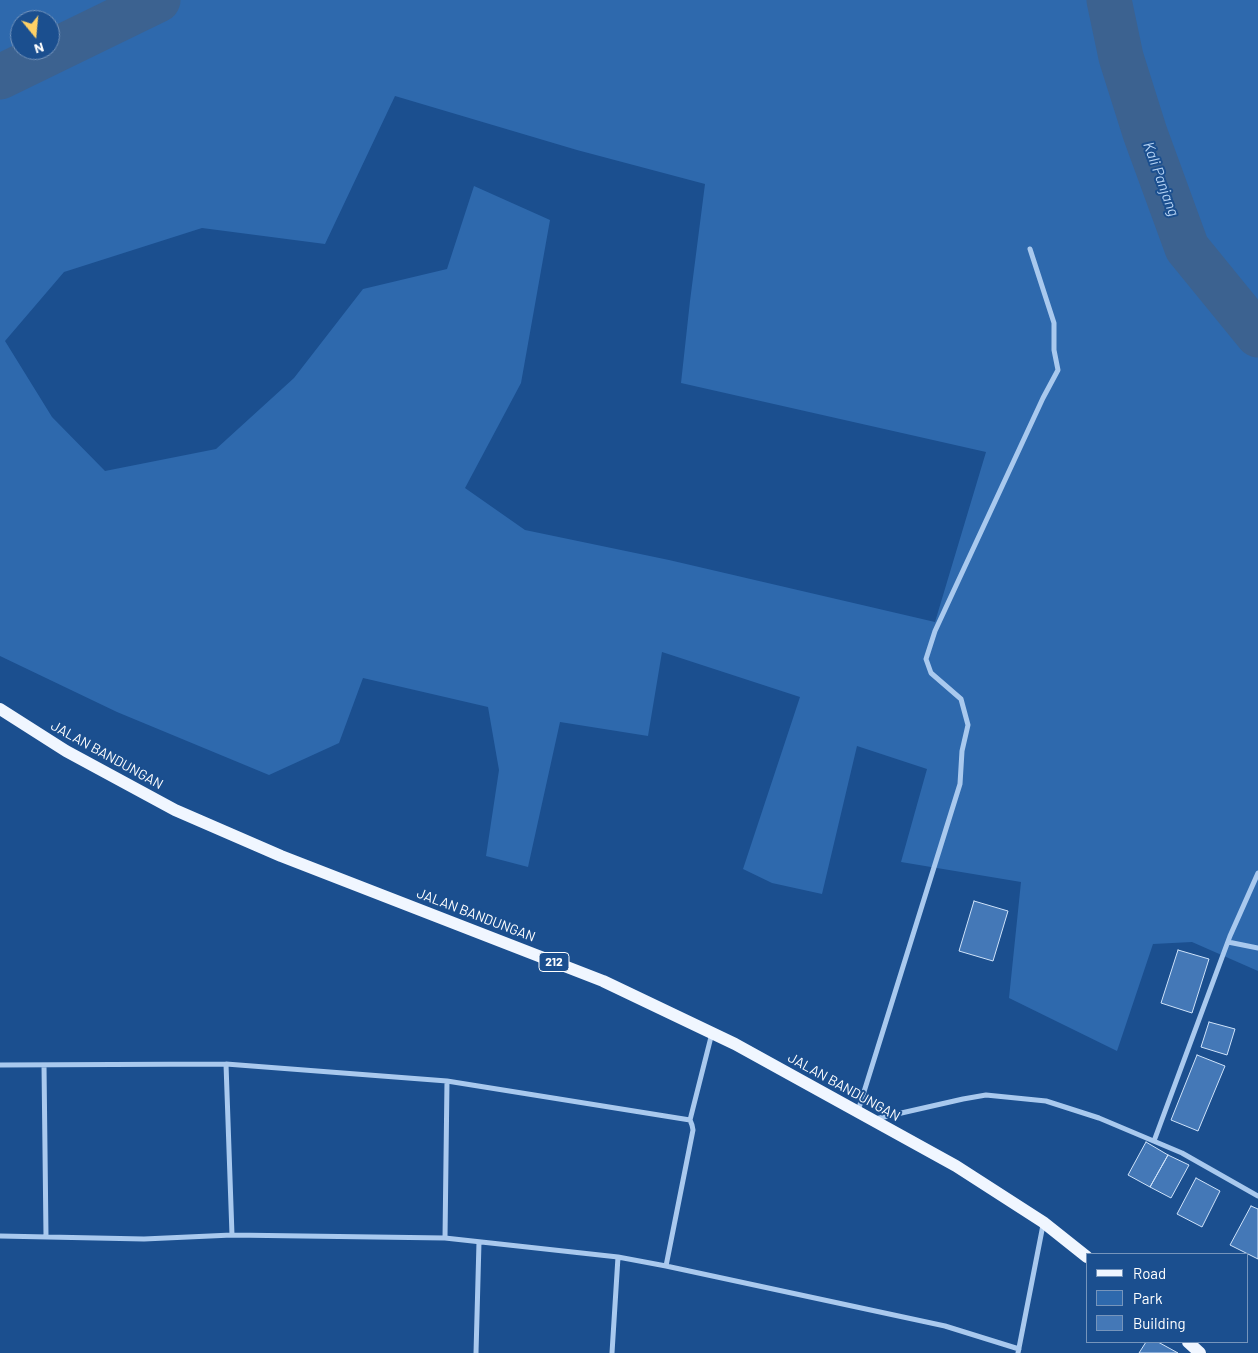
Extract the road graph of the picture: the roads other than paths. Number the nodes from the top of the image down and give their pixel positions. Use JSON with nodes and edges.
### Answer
{"nodes":[{"id":1,"x":1030,"y":249,"type":"dead end"},
{"id":2,"x":0,"y":709,"type":"edge"},
{"id":3,"x":1258,"y":874,"type":"edge"},
{"id":4,"x":1228,"y":942,"type":"junction"},
{"id":5,"x":1258,"y":948,"type":"edge"},
{"id":6,"x":712,"y":1033,"type":"junction"},
{"id":7,"x":226,"y":1064,"type":"junction"},
{"id":8,"x":0,"y":1065,"type":"edge"},
{"id":9,"x":44,"y":1065,"type":"junction"},
{"id":10,"x":447,"y":1081,"type":"junction"},
{"id":11,"x":858,"y":1111,"type":"junction"},
{"id":12,"x":690,"y":1120,"type":"junction"},
{"id":13,"x":872,"y":1120,"type":"junction"},
{"id":14,"x":1154,"y":1141,"type":"junction"},
{"id":15,"x":1258,"y":1196,"type":"edge"},
{"id":16,"x":1043,"y":1222,"type":"junction"},
{"id":17,"x":232,"y":1235,"type":"junction"},
{"id":18,"x":0,"y":1236,"type":"edge"},
{"id":19,"x":46,"y":1236,"type":"junction"},
{"id":20,"x":444,"y":1238,"type":"junction"},
{"id":21,"x":479,"y":1242,"type":"junction"},
{"id":22,"x":1086,"y":1256,"type":"edge"},
{"id":23,"x":618,"y":1257,"type":"junction"},
{"id":24,"x":666,"y":1266,"type":"junction"},
{"id":25,"x":1189,"y":1343,"type":"edge"},
{"id":26,"x":1019,"y":1351,"type":"edge"},
{"id":27,"x":476,"y":1353,"type":"edge"},
{"id":28,"x":612,"y":1353,"type":"edge"},
{"id":29,"x":1200,"y":1353,"type":"edge"}],
"edges":[{"from":1,"to":11,"type":"street"},
{"from":2,"to":6,"type":"main road","name":"JALAN BANDUNGAN","number":"212"},
{"from":3,"to":4,"type":"street"},
{"from":4,"to":5,"type":"street"},
{"from":4,"to":14,"type":"street"},
{"from":6,"to":11,"type":"main road","name":"JALAN BANDUNGAN","number":"212"},
{"from":6,"to":12,"type":"street"},
{"from":7,"to":9,"type":"street"},
{"from":7,"to":10,"type":"street"},
{"from":7,"to":17,"type":"street"},
{"from":8,"to":9,"type":"street"},
{"from":9,"to":19,"type":"street"},
{"from":10,"to":12,"type":"street"},
{"from":10,"to":20,"type":"street"},
{"from":11,"to":13,"type":"main road","name":"JALAN BANDUNGAN","number":"212"},
{"from":12,"to":24,"type":"street"},
{"from":13,"to":14,"type":"street"},
{"from":13,"to":16,"type":"main road","name":"JALAN BANDUNGAN","number":"212"},
{"from":14,"to":15,"type":"street"},
{"from":16,"to":22,"type":"main road","name":"JALAN BANDUNGAN","number":"212"},
{"from":16,"to":26,"type":"street"},
{"from":17,"to":19,"type":"street"},
{"from":17,"to":20,"type":"street"},
{"from":18,"to":19,"type":"street"},
{"from":20,"to":21,"type":"street"},
{"from":21,"to":23,"type":"street"},
{"from":21,"to":27,"type":"street"},
{"from":23,"to":24,"type":"street"},
{"from":23,"to":28,"type":"street"},
{"from":24,"to":26,"type":"street"},
{"from":25,"to":29,"type":"main road"}]}
